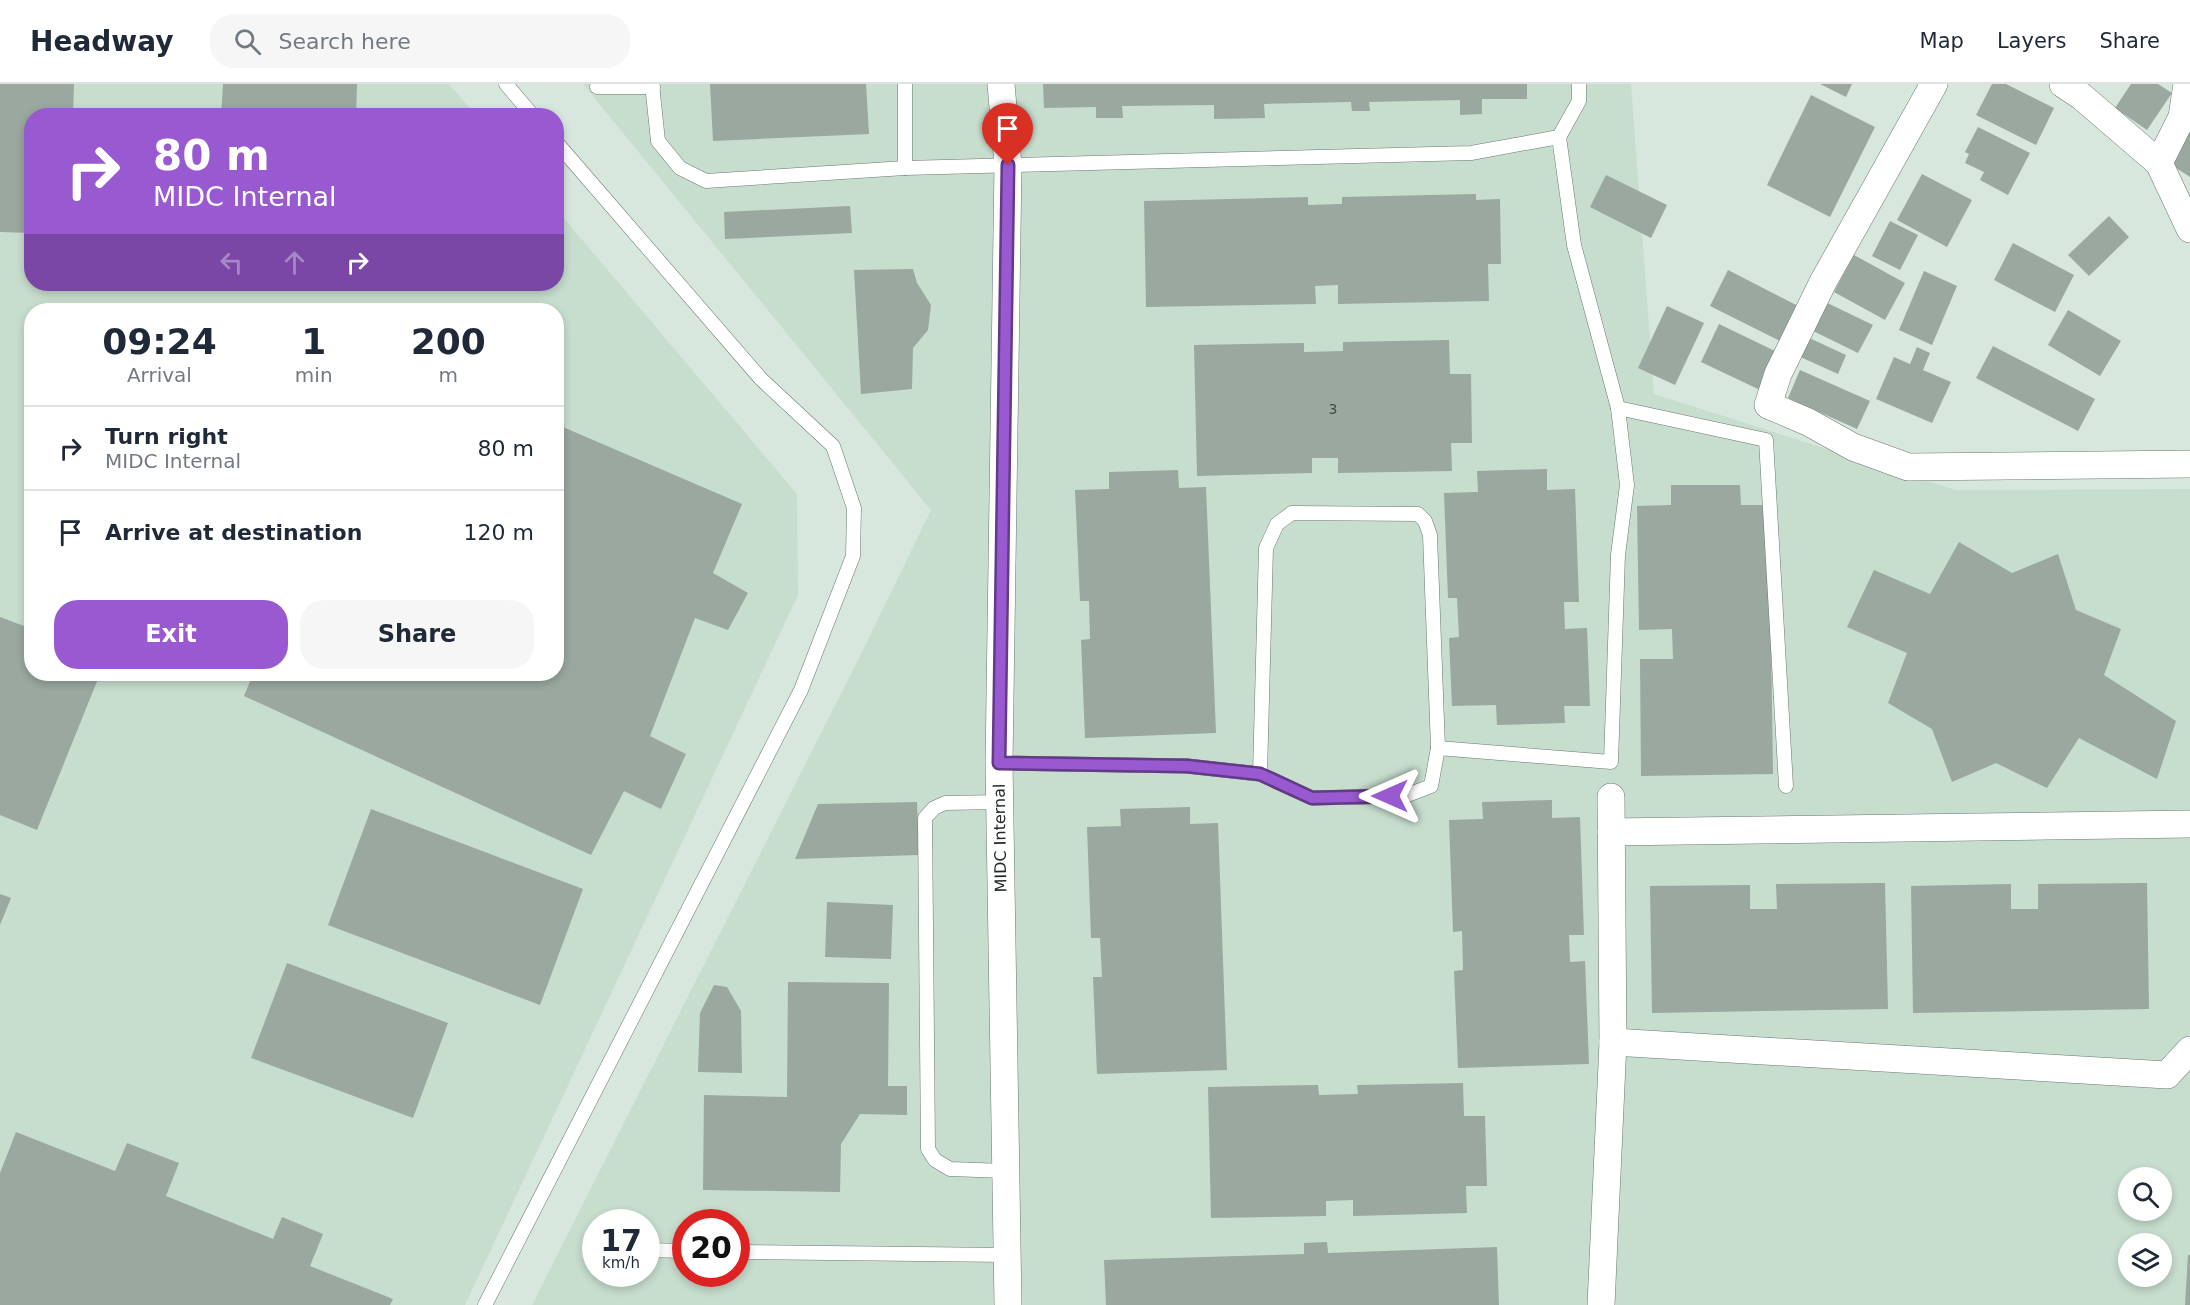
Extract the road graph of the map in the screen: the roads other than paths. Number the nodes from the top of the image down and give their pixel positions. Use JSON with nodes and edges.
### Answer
{"nodes":[{"id":1,"x":506,"y":84,"type":"edge"},
{"id":2,"x":905,"y":84,"type":"edge"},
{"id":3,"x":1002,"y":84,"type":"edge"},
{"id":4,"x":1579,"y":84,"type":"edge"},
{"id":5,"x":1934,"y":84,"type":"edge"},
{"id":6,"x":2063,"y":84,"type":"edge"},
{"id":7,"x":2187,"y":84,"type":"edge"},
{"id":8,"x":652,"y":86,"type":"edge"},
{"id":9,"x":597,"y":87,"type":"dead end"},
{"id":10,"x":526,"y":108,"type":"edge"},
{"id":11,"x":1559,"y":137,"type":"junction"},
{"id":12,"x":564,"y":151,"type":"edge"},
{"id":13,"x":2159,"y":163,"type":"junction"},
{"id":14,"x":1008,"y":165,"type":"junction"},
{"id":15,"x":905,"y":168,"type":"junction"},
{"id":16,"x":2190,"y":229,"type":"edge"},
{"id":17,"x":1618,"y":408,"type":"junction"},
{"id":18,"x":2190,"y":464,"type":"edge"},
{"id":19,"x":1438,"y":748,"type":"junction"},
{"id":20,"x":999,"y":763,"type":"junction"},
{"id":21,"x":1260,"y":774,"type":"junction"},
{"id":22,"x":1786,"y":786,"type":"dead end"},
{"id":23,"x":1611,"y":797,"type":"dead end"},
{"id":24,"x":1000,"y":802,"type":"junction"},
{"id":25,"x":2190,"y":824,"type":"edge"},
{"id":26,"x":1611,"y":832,"type":"junction"},
{"id":27,"x":1612,"y":1042,"type":"junction"},
{"id":28,"x":2190,"y":1050,"type":"edge"},
{"id":29,"x":1005,"y":1171,"type":"junction"},
{"id":30,"x":750,"y":1252,"type":"edge"},
{"id":31,"x":1006,"y":1255,"type":"junction"},
{"id":32,"x":485,"y":1305,"type":"edge"},
{"id":33,"x":1008,"y":1305,"type":"edge"},
{"id":34,"x":1601,"y":1305,"type":"edge"}],
"edges":[{"from":1,"to":10,"type":"lane"},
{"from":2,"to":15,"type":"lane"},
{"from":3,"to":14,"type":"street","name":"MIDC Internal"},
{"from":4,"to":11,"type":"lane"},
{"from":5,"to":18,"type":"street"},
{"from":6,"to":13,"type":"street"},
{"from":7,"to":13,"type":"street"},
{"from":8,"to":9,"type":"lane"},
{"from":8,"to":15,"type":"lane"},
{"from":11,"to":14,"type":"lane"},
{"from":11,"to":17,"type":"lane"},
{"from":12,"to":32,"type":"lane"},
{"from":13,"to":16,"type":"street"},
{"from":14,"to":15,"type":"lane"},
{"from":14,"to":20,"type":"street","name":"MIDC Internal"},
{"from":17,"to":19,"type":"lane"},
{"from":17,"to":22,"type":"lane"},
{"from":19,"to":21,"type":"lane"},
{"from":19,"to":21,"type":"lane"},
{"from":20,"to":21,"type":"lane"},
{"from":20,"to":24,"type":"street","name":"MIDC Internal"},
{"from":23,"to":26,"type":"street"},
{"from":24,"to":29,"type":"street","name":"MIDC Internal"},
{"from":24,"to":29,"type":"lane"},
{"from":25,"to":26,"type":"street"},
{"from":26,"to":27,"type":"street"},
{"from":27,"to":28,"type":"street"},
{"from":27,"to":34,"type":"street"},
{"from":29,"to":31,"type":"street","name":"MIDC Internal"},
{"from":30,"to":31,"type":"lane"},
{"from":31,"to":33,"type":"street","name":"MIDC Internal"}]}
